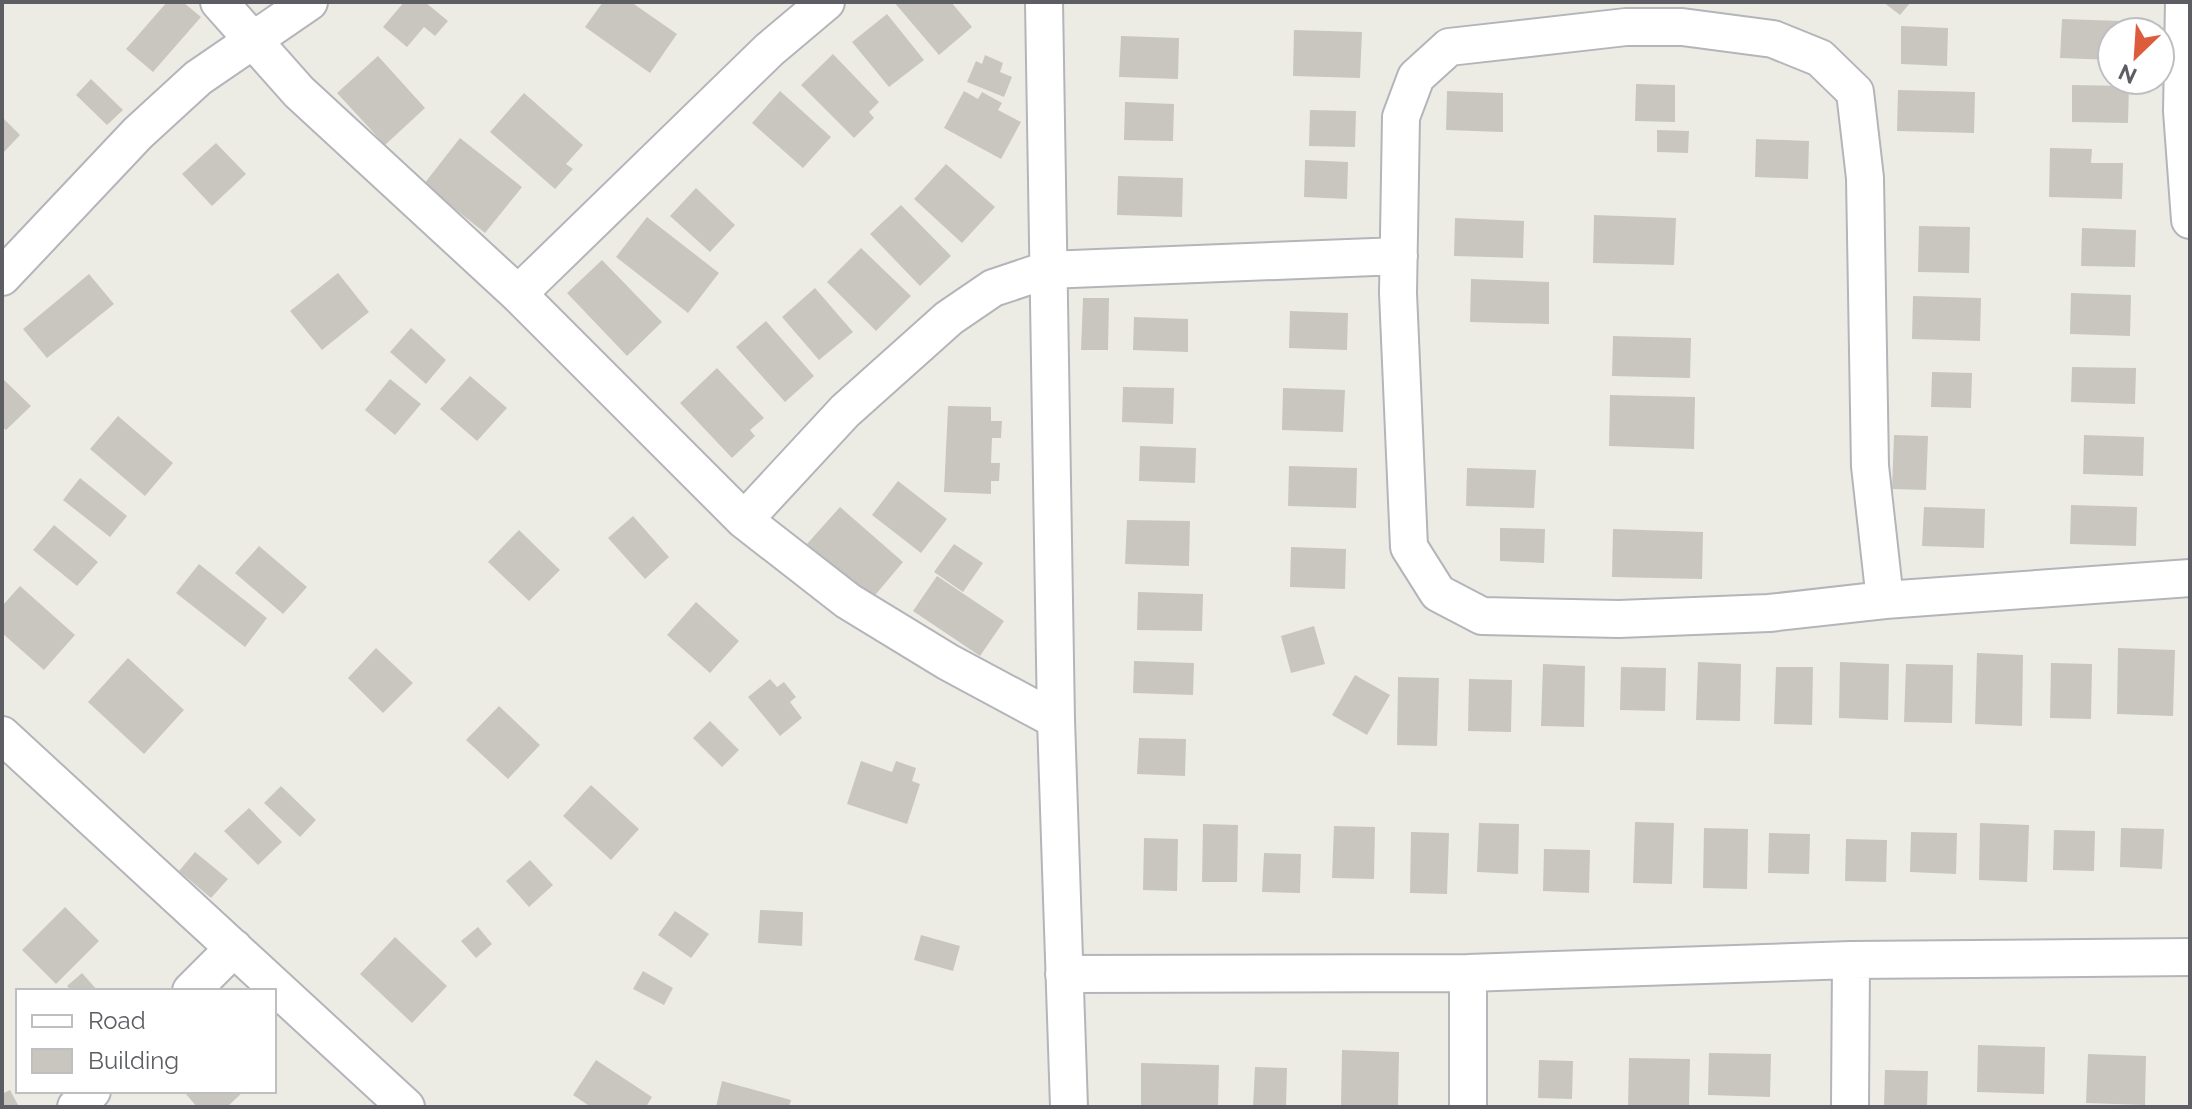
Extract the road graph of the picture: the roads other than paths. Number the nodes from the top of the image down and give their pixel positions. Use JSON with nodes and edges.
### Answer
{"nodes":[{"id":1,"x":219,"y":2,"type":"edge"},
{"id":2,"x":309,"y":2,"type":"edge"},
{"id":3,"x":826,"y":2,"type":"edge"},
{"id":4,"x":1044,"y":2,"type":"edge"},
{"id":5,"x":2184,"y":2,"type":"edge"},
{"id":6,"x":1683,"y":15,"type":"edge"},
{"id":7,"x":252,"y":38,"type":"junction"},
{"id":8,"x":2190,"y":220,"type":"edge"},
{"id":9,"x":1399,"y":256,"type":"junction"},
{"id":10,"x":1047,"y":270,"type":"junction"},
{"id":11,"x":2,"y":277,"type":"edge"},
{"id":12,"x":518,"y":294,"type":"junction"},
{"id":13,"x":744,"y":520,"type":"junction"},
{"id":14,"x":2190,"y":578,"type":"edge"},
{"id":15,"x":1885,"y":600,"type":"junction"},
{"id":16,"x":1056,"y":720,"type":"junction"},
{"id":17,"x":2,"y":735,"type":"edge"},
{"id":18,"x":234,"y":948,"type":"junction"},
{"id":19,"x":2190,"y":957,"type":"edge"},
{"id":20,"x":1851,"y":960,"type":"junction"},
{"id":21,"x":1468,"y":973,"type":"junction"},
{"id":22,"x":1064,"y":974,"type":"junction"},
{"id":23,"x":193,"y":989,"type":"edge"},
{"id":24,"x":406,"y":1107,"type":"edge"},
{"id":25,"x":1069,"y":1107,"type":"edge"},
{"id":26,"x":1468,"y":1107,"type":"edge"},
{"id":27,"x":1850,"y":1107,"type":"edge"}],
"edges":[{"from":1,"to":7,"type":"street"},
{"from":2,"to":7,"type":"street"},
{"from":3,"to":12,"type":"street"},
{"from":4,"to":10,"type":"street"},
{"from":5,"to":8,"type":"street"},
{"from":6,"to":9,"type":"street"},
{"from":6,"to":15,"type":"street"},
{"from":7,"to":11,"type":"street"},
{"from":7,"to":12,"type":"street"},
{"from":9,"to":10,"type":"street"},
{"from":9,"to":15,"type":"street"},
{"from":10,"to":13,"type":"street"},
{"from":10,"to":16,"type":"street"},
{"from":12,"to":13,"type":"street"},
{"from":13,"to":16,"type":"street"},
{"from":14,"to":15,"type":"street"},
{"from":16,"to":22,"type":"street"},
{"from":17,"to":18,"type":"street"},
{"from":18,"to":23,"type":"street"},
{"from":18,"to":24,"type":"street"},
{"from":19,"to":20,"type":"street"},
{"from":20,"to":21,"type":"street"},
{"from":20,"to":27,"type":"street"},
{"from":21,"to":22,"type":"street"},
{"from":21,"to":26,"type":"street"},
{"from":22,"to":25,"type":"street"}]}
